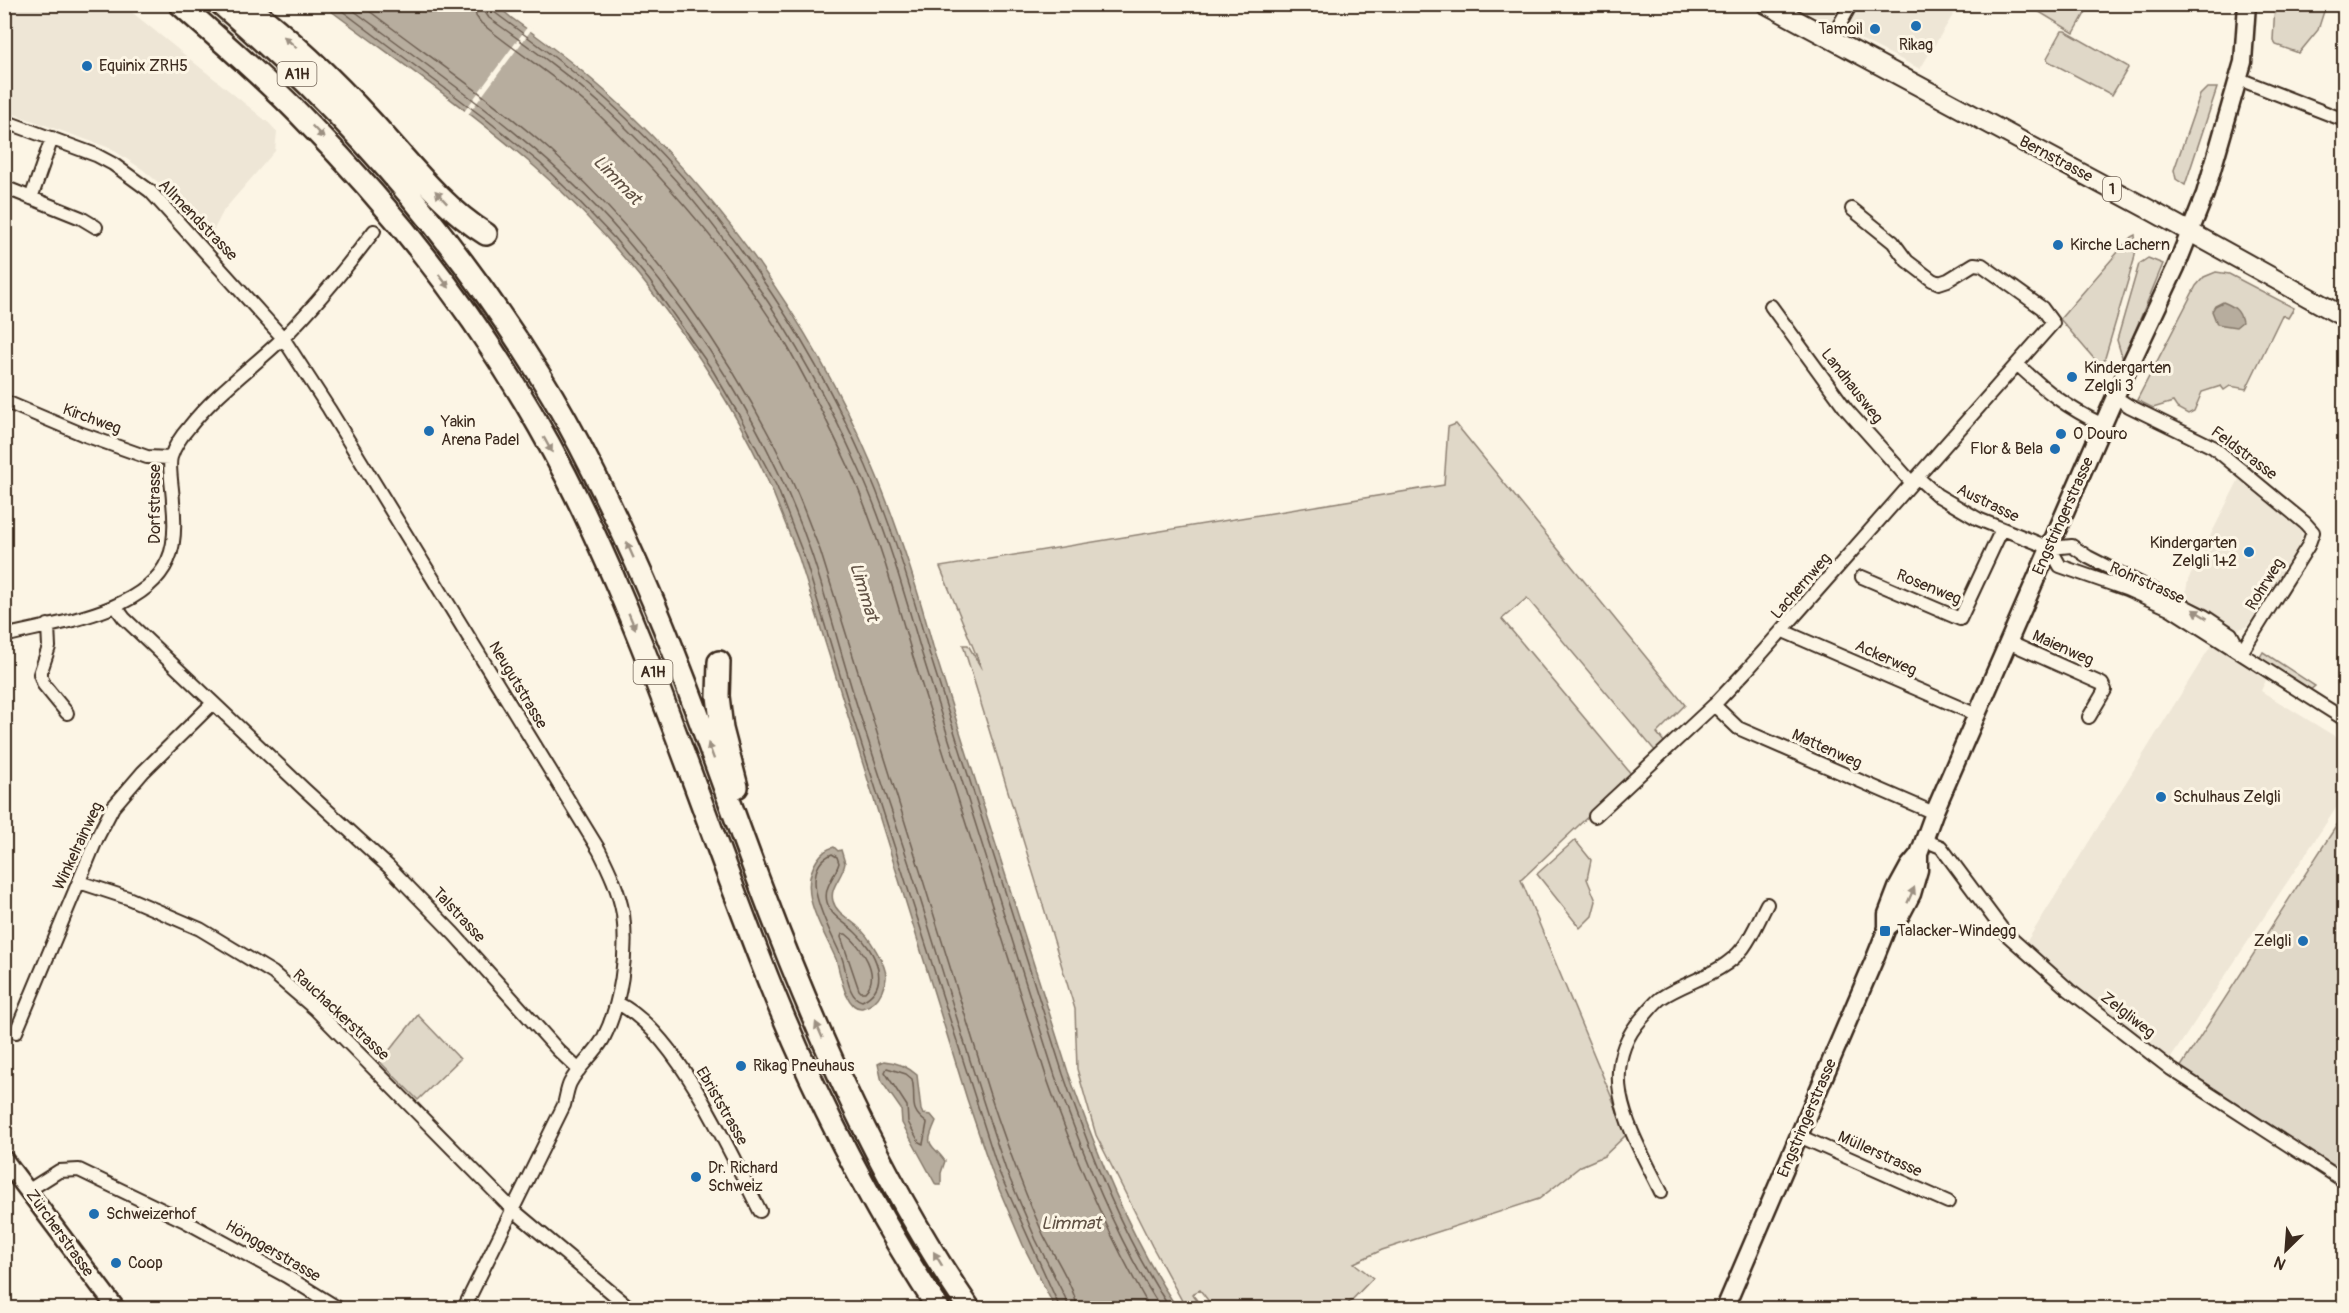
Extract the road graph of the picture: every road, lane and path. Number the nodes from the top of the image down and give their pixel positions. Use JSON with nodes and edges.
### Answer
{"nodes":[{"id":1,"x":180,"y":4,"type":"edge"},
{"id":2,"x":221,"y":4,"type":"edge"},
{"id":3,"x":245,"y":4,"type":"edge"},
{"id":4,"x":1766,"y":4,"type":"edge"},
{"id":5,"x":1851,"y":4,"type":"edge"},
{"id":6,"x":2247,"y":4,"type":"edge"},
{"id":7,"x":1831,"y":40,"type":"junction"},
{"id":8,"x":2239,"y":78,"type":"junction"},
{"id":9,"x":2344,"y":120,"type":"edge"},
{"id":10,"x":4,"y":121,"type":"edge"},
{"id":11,"x":52,"y":138,"type":"junction"},
{"id":12,"x":4,"y":187,"type":"edge"},
{"id":13,"x":32,"y":198,"type":"junction"},
{"id":14,"x":1852,"y":209,"type":"dead end"},
{"id":15,"x":96,"y":227,"type":"dead end"},
{"id":16,"x":374,"y":231,"type":"dead end"},
{"id":17,"x":2190,"y":232,"type":"junction"},
{"id":18,"x":486,"y":234,"type":"dead end"},
{"id":19,"x":1771,"y":306,"type":"dead end"},
{"id":20,"x":2344,"y":317,"type":"edge"},
{"id":21,"x":283,"y":338,"type":"junction"},
{"id":22,"x":2017,"y":364,"type":"junction"},
{"id":23,"x":2115,"y":397,"type":"junction"},
{"id":24,"x":4,"y":401,"type":"edge"},
{"id":25,"x":2103,"y":425,"type":"junction"},
{"id":26,"x":170,"y":458,"type":"junction"},
{"id":27,"x":1915,"y":480,"type":"junction"},
{"id":28,"x":2002,"y":529,"type":"junction"},
{"id":29,"x":2313,"y":532,"type":"joint"},
{"id":30,"x":2050,"y":549,"type":"junction"},
{"id":31,"x":1862,"y":577,"type":"dead end"},
{"id":32,"x":116,"y":607,"type":"junction"},
{"id":33,"x":48,"y":625,"type":"junction"},
{"id":34,"x":1783,"y":631,"type":"junction"},
{"id":35,"x":4,"y":636,"type":"edge"},
{"id":36,"x":2008,"y":642,"type":"junction"},
{"id":37,"x":2241,"y":653,"type":"junction"},
{"id":38,"x":719,"y":662,"type":"dead end"},
{"id":39,"x":213,"y":703,"type":"junction"},
{"id":40,"x":1714,"y":705,"type":"junction"},
{"id":41,"x":67,"y":713,"type":"dead end"},
{"id":42,"x":1977,"y":715,"type":"junction"},
{"id":43,"x":2089,"y":717,"type":"dead end"},
{"id":44,"x":2344,"y":719,"type":"edge"},
{"id":45,"x":1934,"y":813,"type":"junction"},
{"id":46,"x":1595,"y":816,"type":"dead end"},
{"id":47,"x":1922,"y":847,"type":"junction"},
{"id":48,"x":79,"y":882,"type":"junction"},
{"id":49,"x":762,"y":890,"type":"junction"},
{"id":50,"x":1767,"y":904,"type":"dead end"},
{"id":51,"x":617,"y":1003,"type":"junction"},
{"id":52,"x":16,"y":1032,"type":"dead end"},
{"id":53,"x":579,"y":1070,"type":"junction"},
{"id":54,"x":1799,"y":1136,"type":"junction"},
{"id":55,"x":4,"y":1159,"type":"edge"},
{"id":56,"x":2344,"y":1181,"type":"edge"},
{"id":57,"x":29,"y":1190,"type":"junction"},
{"id":58,"x":1661,"y":1191,"type":"dead end"},
{"id":59,"x":1948,"y":1202,"type":"dead end"},
{"id":60,"x":512,"y":1209,"type":"junction"},
{"id":61,"x":760,"y":1211,"type":"dead end"},
{"id":62,"x":116,"y":1308,"type":"edge"},
{"id":63,"x":338,"y":1308,"type":"edge"},
{"id":64,"x":464,"y":1308,"type":"edge"},
{"id":65,"x":630,"y":1308,"type":"edge"},
{"id":66,"x":938,"y":1308,"type":"edge"},
{"id":67,"x":969,"y":1308,"type":"edge"},
{"id":68,"x":1725,"y":1308,"type":"edge"}],
"edges":[{"from":1,"to":66,"type":"highway","number":"A1H","one_way":true},
{"from":49,"to":2,"type":"highway","number":"A1H","one_way":true},
{"from":18,"to":3,"type":"highway","one_way":true},
{"from":4,"to":7,"type":"main road","name":"Bernstrasse","number":"1"},
{"from":5,"to":7,"type":"street"},
{"from":6,"to":8,"type":"main road","name":"Engstringerstrasse"},
{"from":7,"to":17,"type":"main road","name":"Bernstrasse","number":"1"},
{"from":8,"to":9,"type":"street"},
{"from":8,"to":17,"type":"main road","name":"Engstringerstrasse"},
{"from":10,"to":11,"type":"street","name":"Allmendstrasse"},
{"from":11,"to":13,"type":"street"},
{"from":11,"to":21,"type":"street","name":"Allmendstrasse"},
{"from":12,"to":13,"type":"street"},
{"from":13,"to":15,"type":"street"},
{"from":14,"to":22,"type":"street","name":"Lachernweg"},
{"from":16,"to":21,"type":"street","name":"Dorfstrasse"},
{"from":17,"to":20,"type":"main road","name":"Bernstrasse","number":"1"},
{"from":17,"to":23,"type":"main road","name":"Engstringerstrasse"},
{"from":19,"to":27,"type":"street","name":"Landhausweg"},
{"from":21,"to":26,"type":"street","name":"Dorfstrasse"},
{"from":21,"to":51,"type":"street","name":"Neugutstrasse"},
{"from":22,"to":25,"type":"street"},
{"from":22,"to":27,"type":"street","name":"Lachernweg"},
{"from":23,"to":25,"type":"main road","name":"Engstringerstrasse"},
{"from":23,"to":29,"type":"street","name":"Feldstrasse"},
{"from":24,"to":26,"type":"street","name":"Kirchweg"},
{"from":25,"to":30,"type":"main road","name":"Engstringerstrasse"},
{"from":26,"to":32,"type":"street","name":"Dorfstrasse"},
{"from":27,"to":28,"type":"street","name":"Austrasse"},
{"from":27,"to":34,"type":"street","name":"Lachernweg"},
{"from":28,"to":30,"type":"street","name":"Austrasse"},
{"from":28,"to":31,"type":"street","name":"Rosenweg"},
{"from":29,"to":37,"type":"street","name":"Rohrweg"},
{"from":30,"to":36,"type":"main road","name":"Engstringerstrasse"},
{"from":30,"to":37,"type":"street","name":"Rohrstrasse"},
{"from":37,"to":30,"type":"street","name":"Rohrstrasse","one_way":true},
{"from":32,"to":33,"type":"street","name":"Dorfstrasse"},
{"from":32,"to":39,"type":"street","name":"Talstrasse"},
{"from":33,"to":35,"type":"street","name":"Dorfstrasse"},
{"from":33,"to":41,"type":"street"},
{"from":34,"to":40,"type":"street","name":"Lachernweg"},
{"from":34,"to":42,"type":"street","name":"Ackerweg"},
{"from":36,"to":42,"type":"main road","name":"Engstringerstrasse"},
{"from":36,"to":43,"type":"street","name":"Maienweg"},
{"from":37,"to":44,"type":"street","name":"Rohrstrasse"},
{"from":38,"to":49,"type":"highway"},
{"from":39,"to":48,"type":"street","name":"Winkelrainweg"},
{"from":39,"to":53,"type":"street","name":"Talstrasse"},
{"from":40,"to":45,"type":"street","name":"Mattenweg"},
{"from":40,"to":46,"type":"street","name":"Lachernweg"},
{"from":42,"to":45,"type":"main road","name":"Engstringerstrasse"},
{"from":45,"to":47,"type":"main road","name":"Engstringerstrasse"},
{"from":47,"to":54,"type":"main road","name":"Engstringerstrasse"},
{"from":47,"to":56,"type":"street","name":"Zelgliweg"},
{"from":48,"to":52,"type":"street","name":"Winkelrainweg"},
{"from":48,"to":60,"type":"street","name":"Rauchackerstrasse"},
{"from":67,"to":49,"type":"highway","number":"A1H","one_way":true},
{"from":50,"to":58,"type":"street"},
{"from":51,"to":53,"type":"street","name":"Neugutstrasse"},
{"from":51,"to":61,"type":"street","name":"Ebriststrasse"},
{"from":53,"to":60,"type":"street"},
{"from":54,"to":59,"type":"street","name":"Müllerstrasse"},
{"from":54,"to":68,"type":"main road","name":"Engstringerstrasse"},
{"from":55,"to":57,"type":"main road","name":"Zürcherstrasse"},
{"from":57,"to":62,"type":"main road","name":"Zürcherstrasse"},
{"from":57,"to":63,"type":"street","name":"Hönggerstrasse"},
{"from":60,"to":64,"type":"street"},
{"from":60,"to":65,"type":"street","name":"Rauchackerstrasse"}]}
